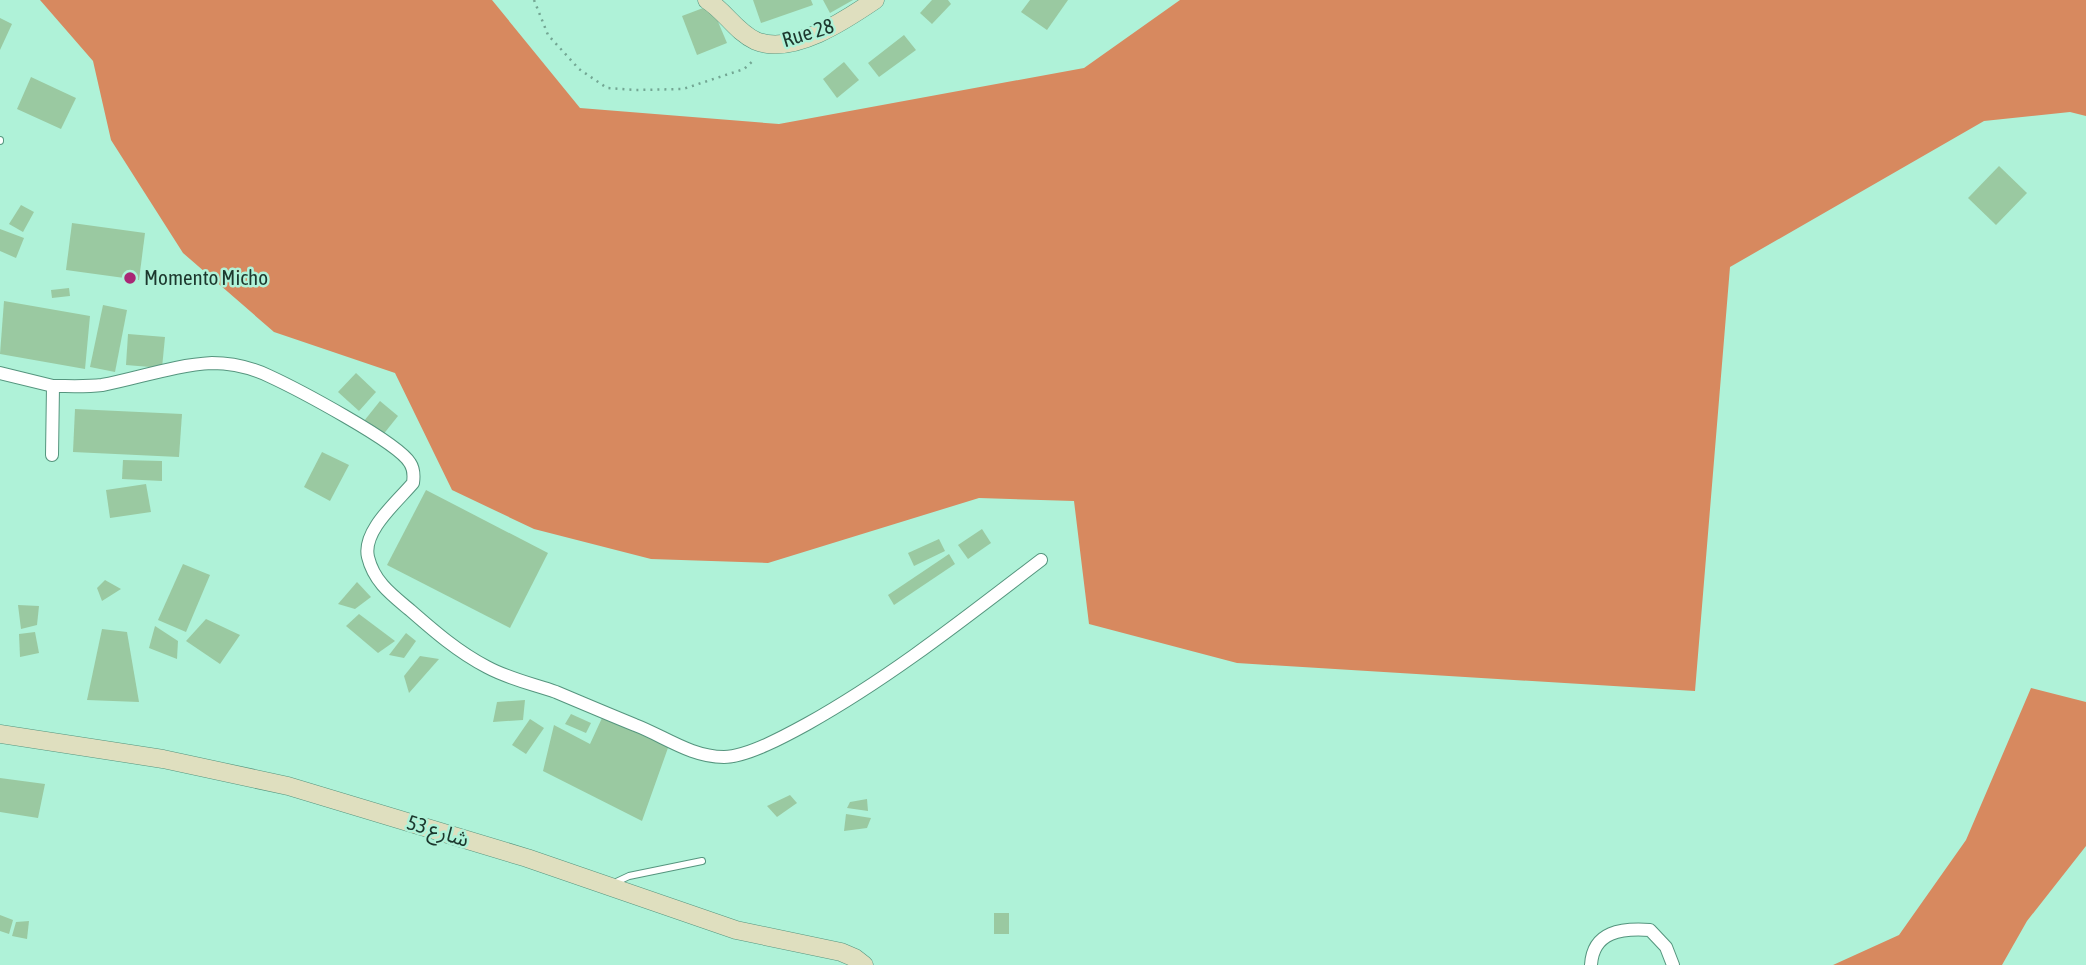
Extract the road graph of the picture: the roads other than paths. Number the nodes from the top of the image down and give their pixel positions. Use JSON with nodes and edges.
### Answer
{"nodes":[{"id":1,"x":707,"y":0,"type":"edge"},
{"id":2,"x":875,"y":0,"type":"edge"},
{"id":3,"x":0,"y":373,"type":"edge"},
{"id":4,"x":54,"y":386,"type":"junction"},
{"id":5,"x":52,"y":455,"type":"dead end"},
{"id":6,"x":1041,"y":561,"type":"dead end"},
{"id":7,"x":0,"y":734,"type":"edge"},
{"id":8,"x":702,"y":861,"type":"dead end"},
{"id":9,"x":607,"y":886,"type":"junction"},
{"id":10,"x":864,"y":965,"type":"edge"},
{"id":11,"x":1591,"y":965,"type":"edge"},
{"id":12,"x":1672,"y":965,"type":"edge"}],
"edges":[{"from":1,"to":2,"type":"street","name":"Rue 28"},
{"from":3,"to":4,"type":"street"},
{"from":4,"to":5,"type":"street"},
{"from":4,"to":6,"type":"street"},
{"from":7,"to":9,"type":"street","name":"شارع 53"},
{"from":8,"to":9,"type":"lane"},
{"from":9,"to":10,"type":"street","name":"شارع 53"},
{"from":11,"to":12,"type":"street"}]}
